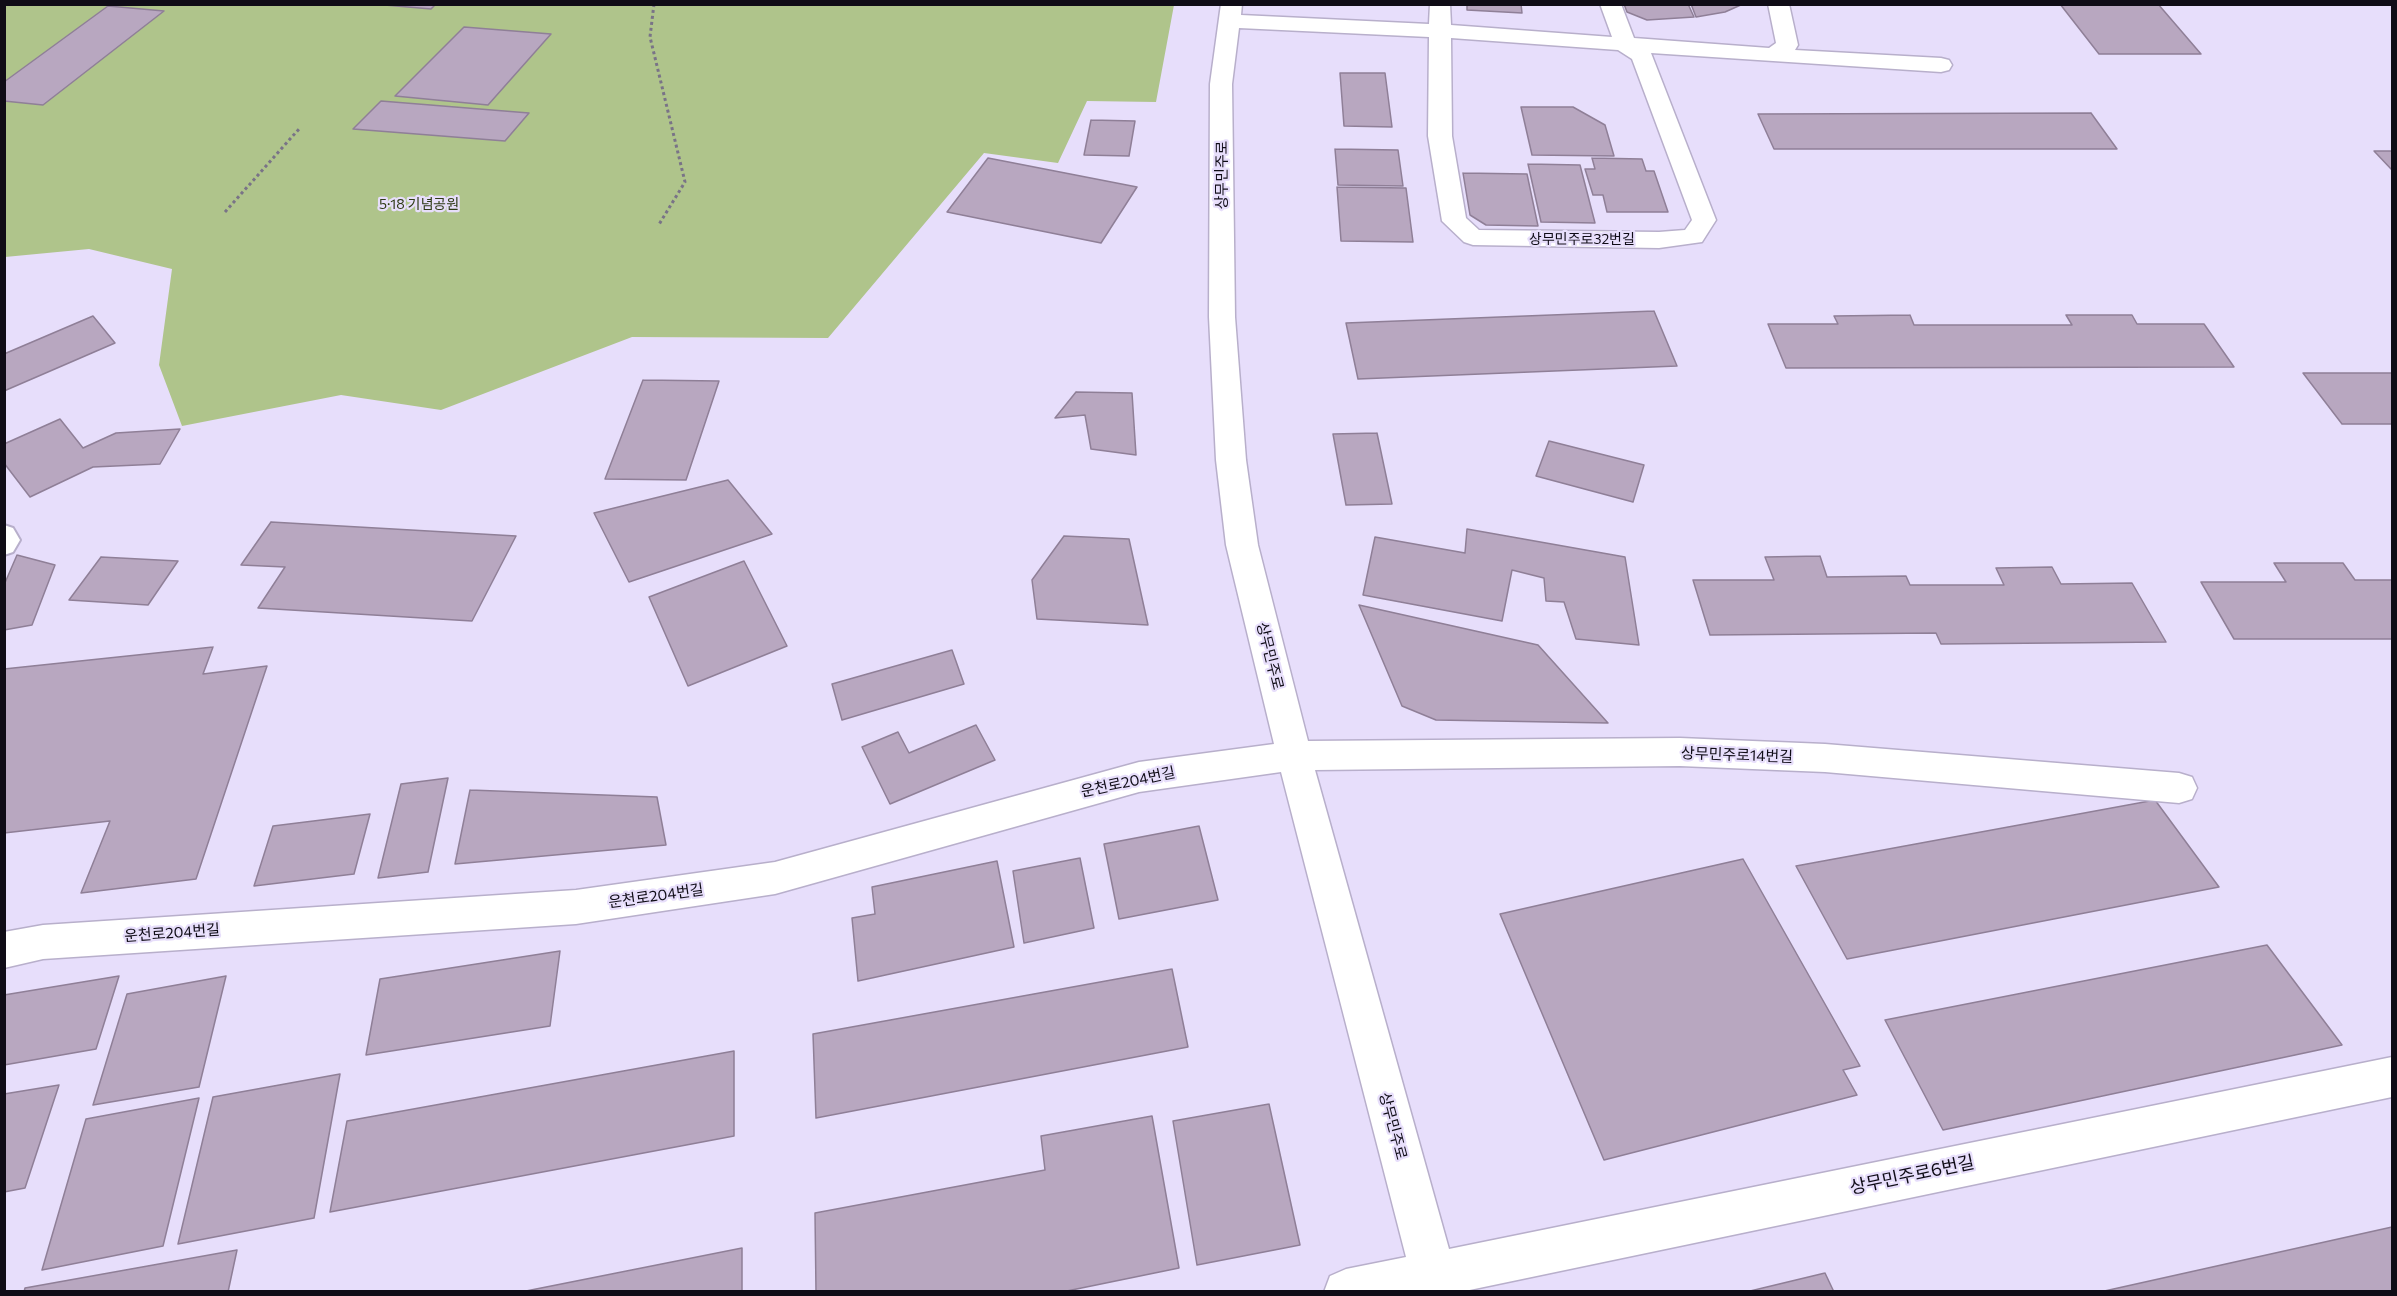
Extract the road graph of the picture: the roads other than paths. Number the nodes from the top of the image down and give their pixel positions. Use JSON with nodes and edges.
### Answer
{"nodes":[{"id":1,"x":1440,"y":4,"type":"edge"},
{"id":2,"x":1610,"y":4,"type":"edge"},
{"id":3,"x":1778,"y":4,"type":"edge"},
{"id":4,"x":1230,"y":13,"type":"edge"},
{"id":5,"x":1440,"y":31,"type":"junction"},
{"id":6,"x":1626,"y":45,"type":"junction"},
{"id":7,"x":1774,"y":56,"type":"junction"},
{"id":8,"x":1941,"y":65,"type":"dead end"},
{"id":9,"x":4,"y":535,"type":"edge"},
{"id":10,"x":4,"y":545,"type":"edge"},
{"id":11,"x":1294,"y":756,"type":"junction"},
{"id":12,"x":2179,"y":788,"type":"dead end"},
{"id":13,"x":4,"y":950,"type":"edge"},
{"id":14,"x":2392,"y":1077,"type":"edge"},
{"id":15,"x":1435,"y":1282,"type":"edge"},
{"id":16,"x":1346,"y":1292,"type":"edge"}],
"edges":[{"from":1,"to":5,"type":"street","name":"상무민주로32번길"},
{"from":2,"to":6,"type":"street","name":"상무민주로32번길"},
{"from":3,"to":7,"type":"street"},
{"from":4,"to":5,"type":"street"},
{"from":4,"to":11,"type":"street","name":"상무민주로"},
{"from":5,"to":6,"type":"street"},
{"from":5,"to":6,"type":"street","name":"상무민주로32번길"},
{"from":6,"to":7,"type":"street"},
{"from":7,"to":8,"type":"street"},
{"from":9,"to":10,"type":"lane"},
{"from":11,"to":12,"type":"street","name":"상무민주로14번길"},
{"from":11,"to":13,"type":"street","name":"운천로204번길"},
{"from":11,"to":15,"type":"street","name":"상무민주로"},
{"from":14,"to":15,"type":"street","name":"상무민주로6번길"},
{"from":15,"to":16,"type":"street","name":"상무민주로6번길"}]}
